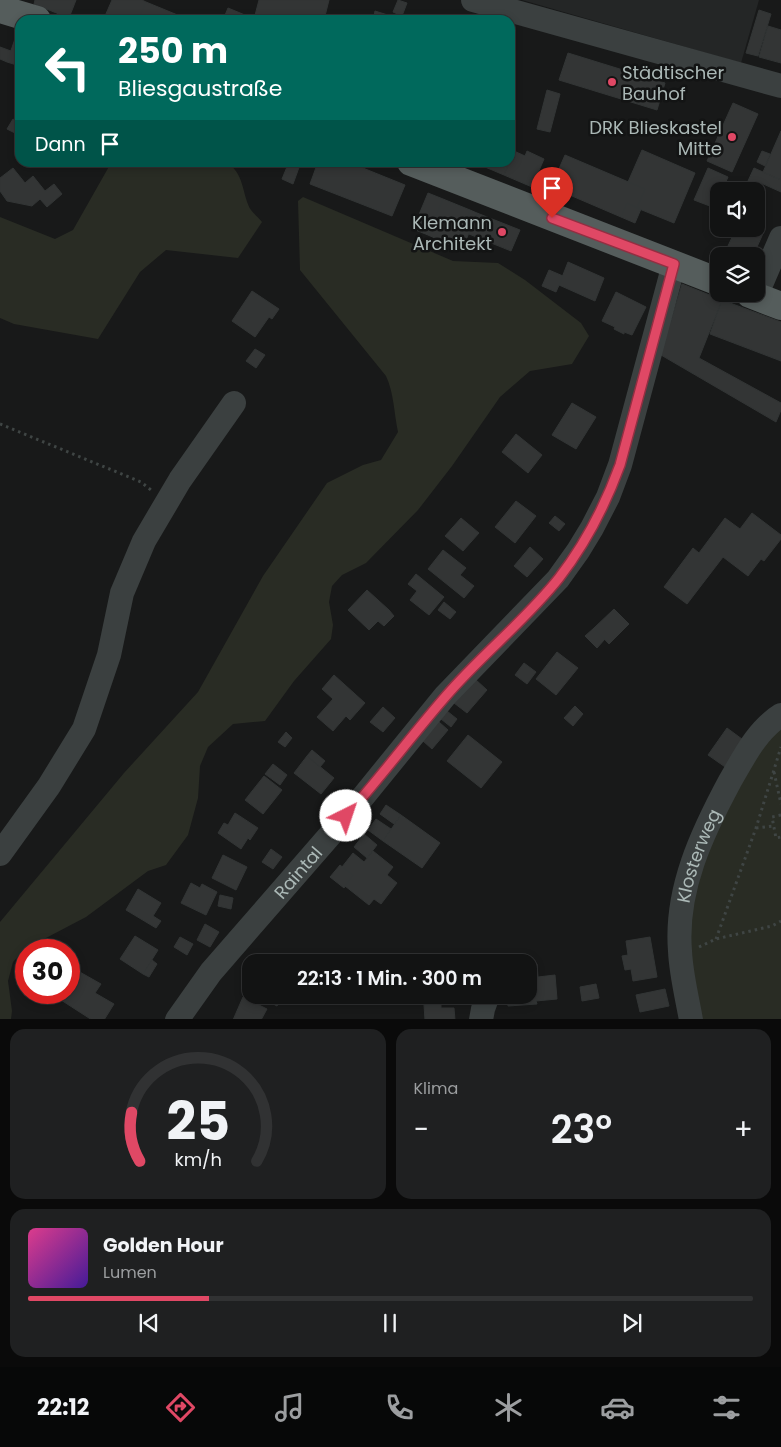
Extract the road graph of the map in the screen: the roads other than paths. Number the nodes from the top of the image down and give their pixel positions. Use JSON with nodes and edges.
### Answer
{"nodes":[{"id":1,"x":473,"y":0,"type":"edge"},
{"id":2,"x":0,"y":9,"type":"edge"},
{"id":3,"x":20,"y":15,"type":"edge"},
{"id":4,"x":781,"y":86,"type":"edge"},
{"id":5,"x":424,"y":167,"type":"edge"},
{"id":6,"x":781,"y":238,"type":"edge"},
{"id":7,"x":674,"y":264,"type":"junction"},
{"id":8,"x":765,"y":271,"type":"edge"},
{"id":9,"x":710,"y":278,"type":"edge"},
{"id":10,"x":765,"y":300,"type":"edge"},
{"id":11,"x":781,"y":306,"type":"edge"},
{"id":12,"x":234,"y":403,"type":"dead end"},
{"id":13,"x":781,"y":715,"type":"edge"},
{"id":14,"x":0,"y":854,"type":"edge"},
{"id":15,"x":178,"y":1019,"type":"edge"},
{"id":16,"x":691,"y":1019,"type":"edge"}],
"edges":[{"from":1,"to":4,"type":"street"},
{"from":2,"to":3,"type":"main road"},
{"from":5,"to":7,"type":"main road"},
{"from":6,"to":8,"type":"street"},
{"from":7,"to":9,"type":"main road"},
{"from":7,"to":15,"type":"street","name":"Raintal"},
{"from":10,"to":11,"type":"main road"},
{"from":12,"to":14,"type":"street"},
{"from":13,"to":16,"type":"street","name":"Klosterweg"}]}
